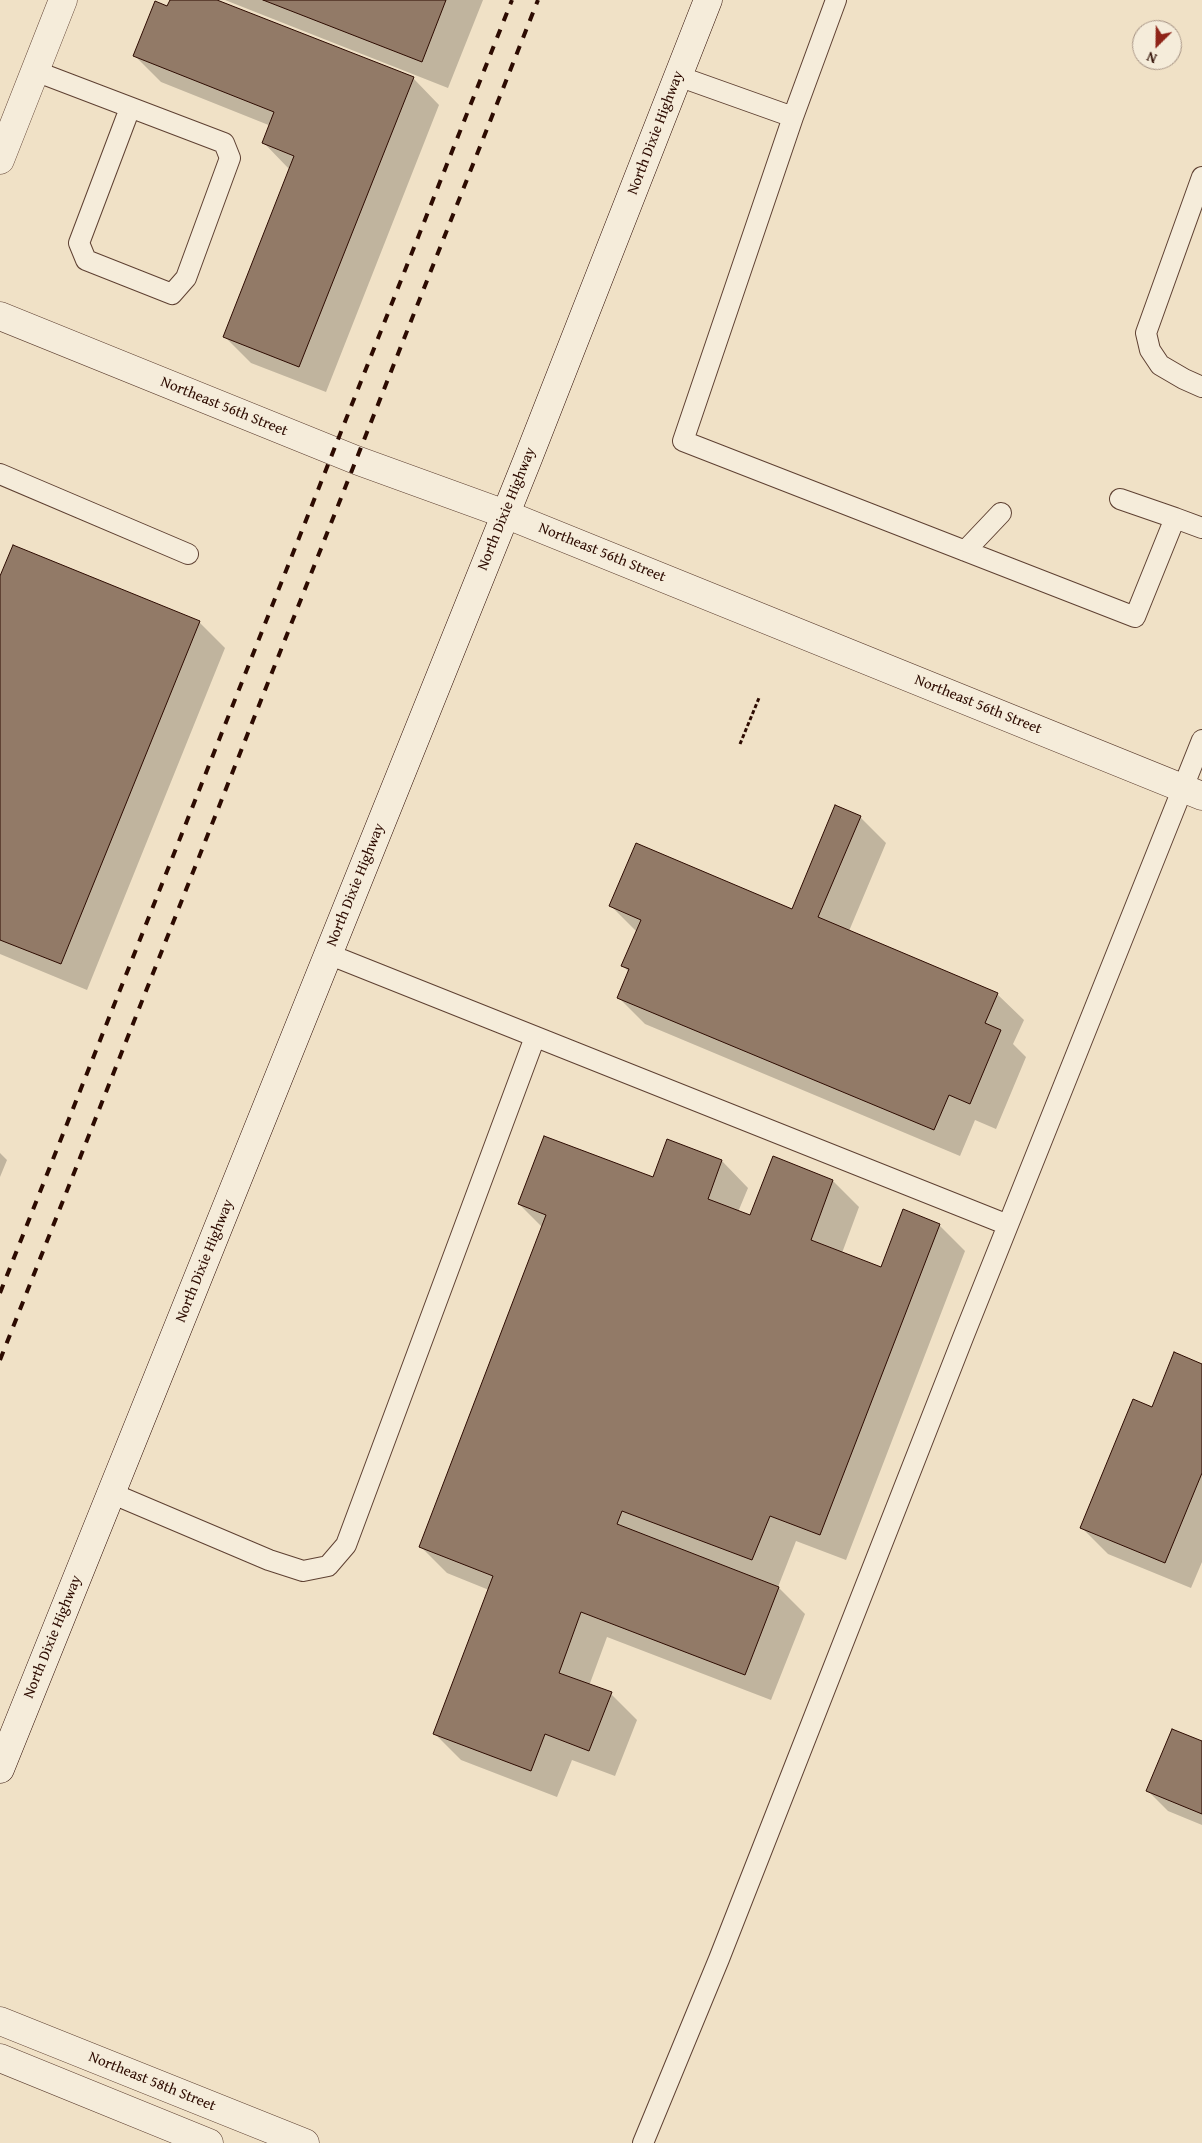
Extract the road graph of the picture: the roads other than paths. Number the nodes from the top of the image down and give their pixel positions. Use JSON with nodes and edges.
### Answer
{"nodes":[{"id":1,"x":63,"y":0,"type":"edge"},
{"id":2,"x":708,"y":0,"type":"edge"},
{"id":3,"x":836,"y":0,"type":"edge"},
{"id":4,"x":35,"y":71,"type":"junction"},
{"id":5,"x":678,"y":76,"type":"junction"},
{"id":6,"x":130,"y":108,"type":"junction"},
{"id":7,"x":793,"y":117,"type":"junction"},
{"id":8,"x":0,"y":160,"type":"edge"},
{"id":9,"x":1202,"y":177,"type":"edge"},
{"id":10,"x":0,"y":316,"type":"edge"},
{"id":11,"x":1202,"y":387,"type":"edge"},
{"id":12,"x":0,"y":474,"type":"edge"},
{"id":13,"x":1120,"y":499,"type":"dead end"},
{"id":14,"x":1001,"y":513,"type":"dead end"},
{"id":15,"x":505,"y":514,"type":"junction"},
{"id":16,"x":1175,"y":518,"type":"junction"},
{"id":17,"x":1202,"y":528,"type":"edge"},
{"id":18,"x":965,"y":552,"type":"junction"},
{"id":19,"x":188,"y":554,"type":"dead end"},
{"id":20,"x":1202,"y":740,"type":"edge"},
{"id":21,"x":1192,"y":792,"type":"edge"},
{"id":22,"x":328,"y":954,"type":"junction"},
{"id":23,"x":535,"y":1037,"type":"junction"},
{"id":24,"x":1008,"y":1225,"type":"junction"},
{"id":25,"x":111,"y":1493,"type":"junction"},
{"id":26,"x":0,"y":1769,"type":"edge"},
{"id":27,"x":0,"y":2021,"type":"edge"},
{"id":28,"x":0,"y":2058,"type":"edge"},
{"id":29,"x":209,"y":2143,"type":"edge"},
{"id":30,"x":305,"y":2143,"type":"edge"},
{"id":31,"x":643,"y":2143,"type":"edge"}],
"edges":[{"from":1,"to":4,"type":"street"},
{"from":2,"to":5,"type":"street","name":"North Dixie Highway"},
{"from":3,"to":7,"type":"lane"},
{"from":4,"to":6,"type":"lane"},
{"from":4,"to":8,"type":"street"},
{"from":5,"to":7,"type":"lane"},
{"from":5,"to":15,"type":"street","name":"North Dixie Highway"},
{"from":6,"to":6,"type":"lane"},
{"from":7,"to":18,"type":"lane"},
{"from":9,"to":11,"type":"lane"},
{"from":10,"to":15,"type":"street","name":"Northeast 56th Street"},
{"from":12,"to":19,"type":"lane"},
{"from":13,"to":16,"type":"lane"},
{"from":14,"to":18,"type":"lane"},
{"from":15,"to":21,"type":"street","name":"Northeast 56th Street"},
{"from":15,"to":22,"type":"street","name":"North Dixie Highway"},
{"from":16,"to":17,"type":"lane"},
{"from":16,"to":18,"type":"lane"},
{"from":20,"to":21,"type":"lane"},
{"from":21,"to":24,"type":"lane"},
{"from":22,"to":23,"type":"lane"},
{"from":22,"to":25,"type":"street","name":"North Dixie Highway"},
{"from":23,"to":24,"type":"lane"},
{"from":23,"to":25,"type":"lane"},
{"from":24,"to":31,"type":"lane"},
{"from":25,"to":26,"type":"street","name":"North Dixie Highway"},
{"from":27,"to":30,"type":"street","name":"Northeast 58th Street"},
{"from":28,"to":29,"type":"street"}]}
